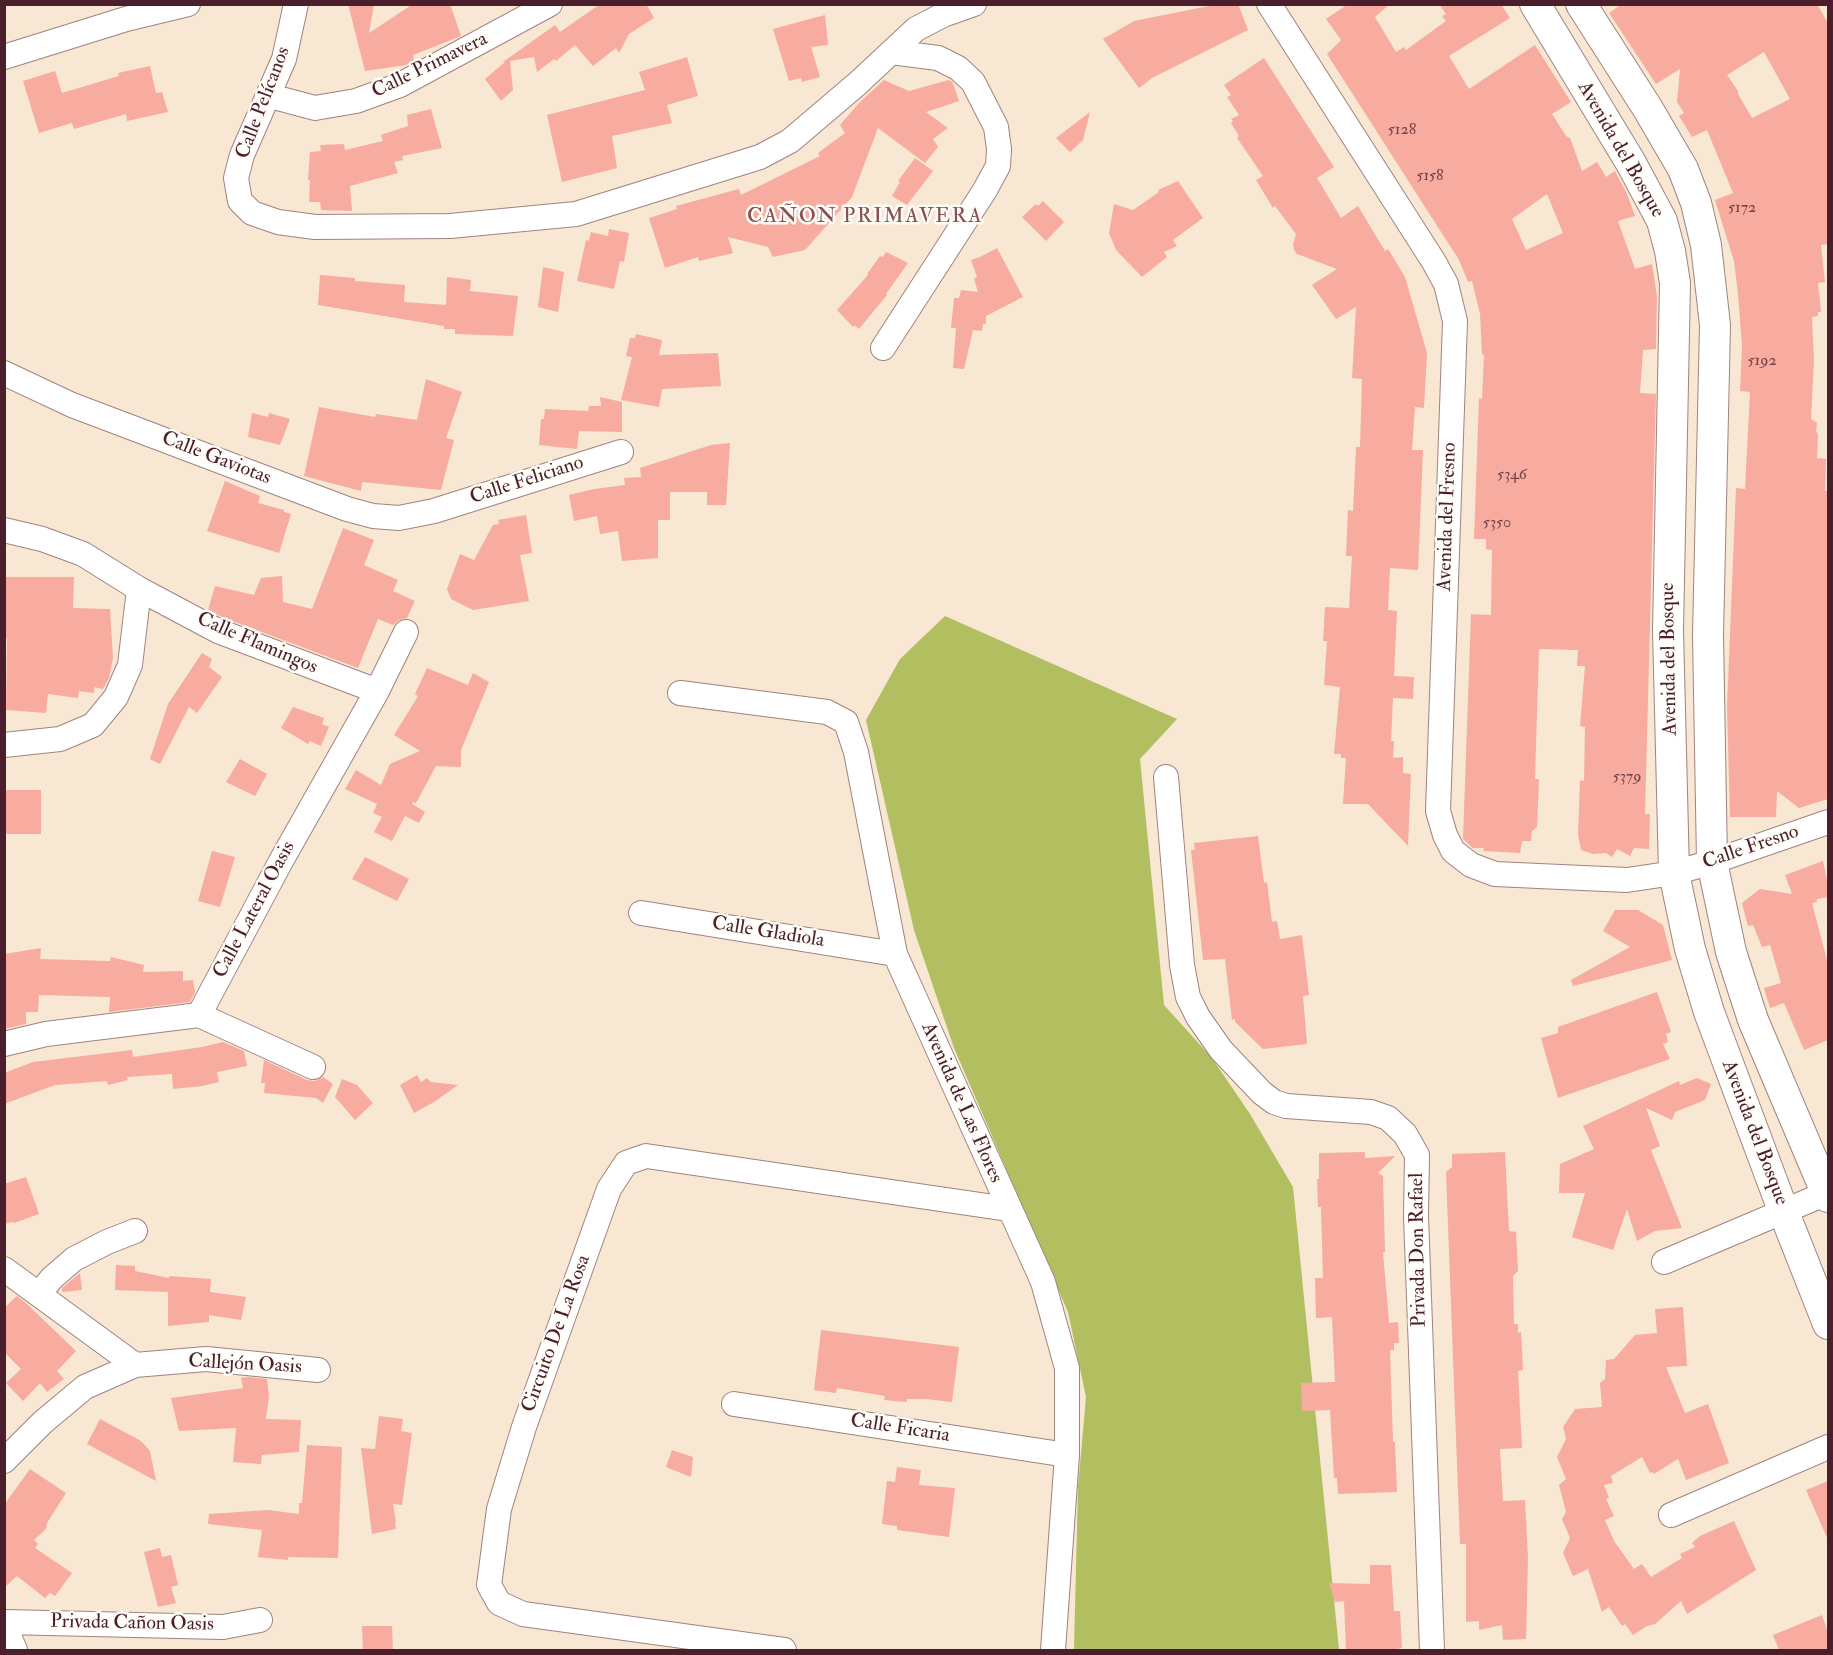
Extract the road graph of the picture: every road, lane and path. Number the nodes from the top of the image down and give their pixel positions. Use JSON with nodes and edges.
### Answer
{"nodes":[{"id":1,"x":188,"y":4,"type":"edge"},
{"id":2,"x":296,"y":4,"type":"edge"},
{"id":3,"x":550,"y":4,"type":"edge"},
{"id":4,"x":974,"y":4,"type":"edge"},
{"id":5,"x":1269,"y":4,"type":"edge"},
{"id":6,"x":1535,"y":4,"type":"edge"},
{"id":7,"x":1581,"y":4,"type":"edge"},
{"id":8,"x":891,"y":52,"type":"junction"},
{"id":9,"x":4,"y":57,"type":"edge"},
{"id":10,"x":270,"y":96,"type":"junction"},
{"id":11,"x":883,"y":348,"type":"dead end"},
{"id":12,"x":4,"y":373,"type":"edge"},
{"id":13,"x":621,"y":452,"type":"dead end"},
{"id":14,"x":434,"y":511,"type":"joint"},
{"id":15,"x":4,"y":530,"type":"edge"},
{"id":16,"x":139,"y":589,"type":"junction"},
{"id":17,"x":406,"y":632,"type":"dead end"},
{"id":18,"x":378,"y":691,"type":"junction"},
{"id":19,"x":680,"y":693,"type":"dead end"},
{"id":20,"x":4,"y":745,"type":"edge"},
{"id":21,"x":1166,"y":777,"type":"dead end"},
{"id":22,"x":1828,"y":822,"type":"edge"},
{"id":23,"x":1712,"y":862,"type":"junction"},
{"id":24,"x":1674,"y":873,"type":"junction"},
{"id":25,"x":641,"y":913,"type":"dead end"},
{"id":26,"x":894,"y":954,"type":"junction"},
{"id":27,"x":199,"y":1015,"type":"junction"},
{"id":28,"x":4,"y":1044,"type":"edge"},
{"id":29,"x":312,"y":1067,"type":"dead end"},
{"id":30,"x":1828,"y":1195,"type":"edge"},
{"id":31,"x":1008,"y":1209,"type":"junction"},
{"id":32,"x":1783,"y":1210,"type":"junction"},
{"id":33,"x":135,"y":1231,"type":"dead end"},
{"id":34,"x":1664,"y":1262,"type":"dead end"},
{"id":35,"x":4,"y":1269,"type":"edge"},
{"id":36,"x":39,"y":1294,"type":"junction"},
{"id":37,"x":1828,"y":1323,"type":"edge"},
{"id":38,"x":135,"y":1365,"type":"junction"},
{"id":39,"x":318,"y":1370,"type":"dead end"},
{"id":40,"x":734,"y":1404,"type":"dead end"},
{"id":41,"x":1828,"y":1447,"type":"edge"},
{"id":42,"x":1067,"y":1455,"type":"junction"},
{"id":43,"x":4,"y":1461,"type":"edge"},
{"id":44,"x":1671,"y":1515,"type":"dead end"},
{"id":45,"x":260,"y":1620,"type":"dead end"},
{"id":46,"x":4,"y":1623,"type":"edge"},
{"id":47,"x":15,"y":1650,"type":"edge"},
{"id":48,"x":784,"y":1650,"type":"edge"},
{"id":49,"x":1053,"y":1650,"type":"edge"},
{"id":50,"x":1432,"y":1650,"type":"edge"}],
"edges":[{"from":1,"to":9,"type":"street"},
{"from":2,"to":10,"type":"street","name":"Calle Pelícanos"},
{"from":3,"to":10,"type":"street","name":"Calle Primavera"},
{"from":4,"to":8,"type":"street"},
{"from":5,"to":24,"type":"street","name":"Avenida del Fresno"},
{"from":6,"to":24,"type":"street","name":"Avenida del Bosque"},
{"from":7,"to":23,"type":"street","name":"Avenida del Bosque"},
{"from":8,"to":10,"type":"street","name":"Calle Pelícanos"},
{"from":8,"to":11,"type":"street"},
{"from":12,"to":14,"type":"street","name":"Calle Gaviotas"},
{"from":13,"to":14,"type":"street","name":"Calle Feliciano"},
{"from":15,"to":16,"type":"street","name":"Calle Flamingos"},
{"from":16,"to":18,"type":"street","name":"Calle Flamingos"},
{"from":16,"to":20,"type":"street"},
{"from":17,"to":18,"type":"street","name":"Calle Lateral Oasis"},
{"from":18,"to":27,"type":"street","name":"Calle Lateral Oasis"},
{"from":19,"to":26,"type":"street","name":"Avenida de Las Flores"},
{"from":21,"to":50,"type":"street","name":"Privada Don Rafael"},
{"from":22,"to":23,"type":"street","name":"Calle Fresno"},
{"from":23,"to":24,"type":"street","name":"Calle Fresno"},
{"from":23,"to":30,"type":"street","name":"Avenida del Bosque"},
{"from":24,"to":32,"type":"street","name":"Avenida del Bosque"},
{"from":25,"to":26,"type":"street","name":"Calle Gladiola"},
{"from":26,"to":31,"type":"street","name":"Avenida de Las Flores"},
{"from":27,"to":28,"type":"street"},
{"from":27,"to":29,"type":"street"},
{"from":30,"to":32,"type":"street"},
{"from":31,"to":42,"type":"street","name":"Avenida de Las Flores"},
{"from":31,"to":48,"type":"street","name":"Circuito De La Rosa"},
{"from":32,"to":34,"type":"street"},
{"from":32,"to":37,"type":"street","name":"Avenida del Bosque"},
{"from":33,"to":36,"type":"street"},
{"from":35,"to":36,"type":"street"},
{"from":36,"to":38,"type":"street"},
{"from":38,"to":39,"type":"street","name":"Callejón Oasis"},
{"from":38,"to":43,"type":"street","name":"Callejón Oasis"},
{"from":40,"to":42,"type":"street","name":"Calle Ficaria"},
{"from":41,"to":44,"type":"street"},
{"from":42,"to":49,"type":"street","name":"Avenida de Las Flores"},
{"from":45,"to":46,"type":"street","name":"Privada Cañon Oasis"},
{"from":46,"to":47,"type":"street"}]}
